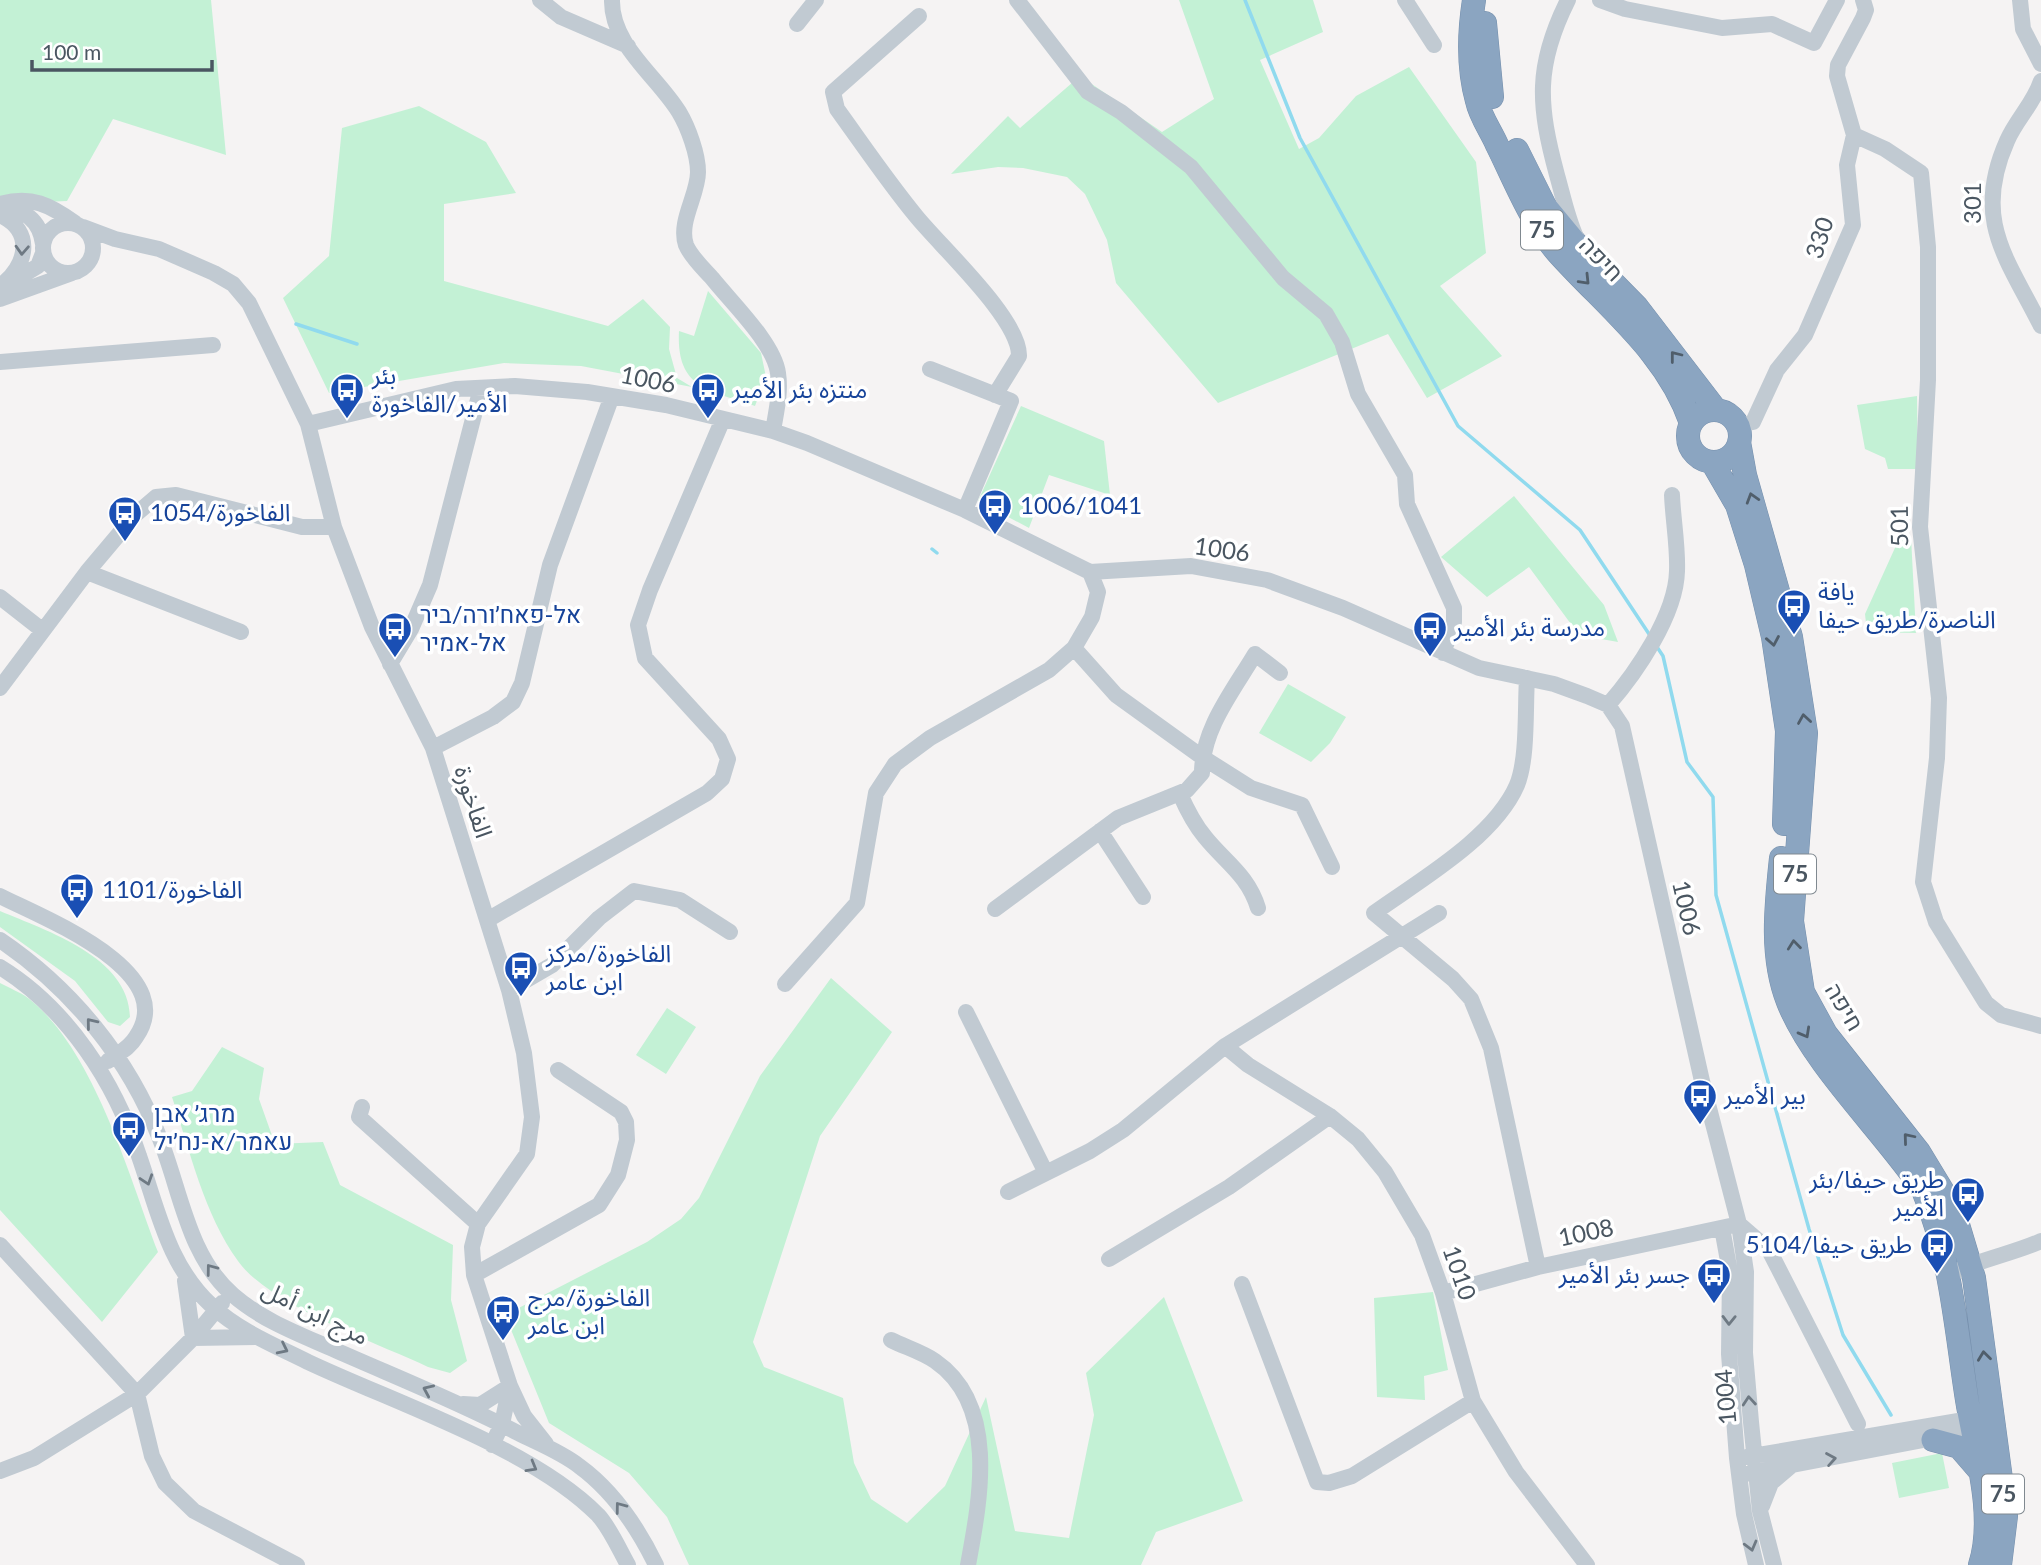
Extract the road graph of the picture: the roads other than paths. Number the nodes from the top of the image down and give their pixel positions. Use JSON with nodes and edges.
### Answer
{"nodes":[{"id":1,"x":540,"y":0,"type":"edge"},
{"id":2,"x":611,"y":0,"type":"edge"},
{"id":3,"x":816,"y":0,"type":"edge"},
{"id":4,"x":1017,"y":0,"type":"edge"},
{"id":5,"x":1405,"y":0,"type":"edge"},
{"id":6,"x":1474,"y":0,"type":"edge"},
{"id":7,"x":1490,"y":0,"type":"edge"},
{"id":8,"x":1567,"y":0,"type":"edge"},
{"id":9,"x":1600,"y":0,"type":"edge"},
{"id":10,"x":1838,"y":0,"type":"edge"},
{"id":11,"x":1863,"y":0,"type":"edge"},
{"id":12,"x":2020,"y":0,"type":"edge"},
{"id":13,"x":919,"y":16,"type":"dead end"},
{"id":14,"x":797,"y":24,"type":"dead end"},
{"id":15,"x":1434,"y":45,"type":"dead end"},
{"id":16,"x":628,"y":46,"type":"junction"},
{"id":17,"x":2041,"y":64,"type":"edge"},
{"id":18,"x":2040,"y":85,"type":"edge"},
{"id":19,"x":1854,"y":135,"type":"junction"},
{"id":20,"x":1561,"y":189,"type":"junction"},
{"id":21,"x":0,"y":204,"type":"edge"},
{"id":22,"x":1545,"y":206,"type":"junction"},
{"id":23,"x":0,"y":213,"type":"edge"},
{"id":24,"x":79,"y":225,"type":"junction"},
{"id":25,"x":140,"y":246,"type":"junction"},
{"id":26,"x":43,"y":249,"type":"junction"},
{"id":27,"x":1583,"y":253,"type":"junction"},
{"id":28,"x":89,"y":261,"type":"junction"},
{"id":29,"x":72,"y":273,"type":"junction"},
{"id":30,"x":0,"y":287,"type":"edge"},
{"id":31,"x":0,"y":299,"type":"edge"},
{"id":32,"x":2041,"y":326,"type":"edge"},
{"id":33,"x":213,"y":345,"type":"dead end"},
{"id":34,"x":0,"y":362,"type":"edge"},
{"id":35,"x":930,"y":369,"type":"dead end"},
{"id":36,"x":481,"y":388,"type":"junction"},
{"id":37,"x":995,"y":395,"type":"junction"},
{"id":38,"x":612,"y":396,"type":"junction"},
{"id":39,"x":1716,"y":410,"type":"junction"},
{"id":40,"x":723,"y":419,"type":"junction"},
{"id":41,"x":1691,"y":423,"type":"junction"},
{"id":42,"x":308,"y":425,"type":"junction"},
{"id":43,"x":773,"y":431,"type":"junction"},
{"id":44,"x":1738,"y":433,"type":"junction"},
{"id":45,"x":1712,"y":462,"type":"junction"},
{"id":46,"x":1672,"y":495,"type":"dead end"},
{"id":47,"x":965,"y":510,"type":"junction"},
{"id":48,"x":334,"y":527,"type":"junction"},
{"id":49,"x":88,"y":572,"type":"junction"},
{"id":50,"x":1090,"y":572,"type":"junction"},
{"id":51,"x":0,"y":597,"type":"edge"},
{"id":52,"x":43,"y":630,"type":"junction"},
{"id":53,"x":241,"y":632,"type":"dead end"},
{"id":54,"x":1073,"y":648,"type":"junction"},
{"id":55,"x":1443,"y":653,"type":"junction"},
{"id":56,"x":390,"y":664,"type":"junction"},
{"id":57,"x":1280,"y":673,"type":"dead end"},
{"id":58,"x":1527,"y":678,"type":"junction"},
{"id":59,"x":0,"y":688,"type":"edge"},
{"id":60,"x":1608,"y":705,"type":"junction"},
{"id":61,"x":433,"y":748,"type":"junction"},
{"id":62,"x":1202,"y":757,"type":"junction"},
{"id":63,"x":1180,"y":794,"type":"junction"},
{"id":64,"x":1100,"y":831,"type":"junction"},
{"id":65,"x":1332,"y":867,"type":"dead end"},
{"id":66,"x":0,"y":896,"type":"edge"},
{"id":67,"x":1143,"y":897,"type":"dead end"},
{"id":68,"x":1258,"y":908,"type":"dead end"},
{"id":69,"x":995,"y":909,"type":"dead end"},
{"id":70,"x":1439,"y":913,"type":"dead end"},
{"id":71,"x":489,"y":919,"type":"junction"},
{"id":72,"x":730,"y":932,"type":"dead end"},
{"id":73,"x":1401,"y":938,"type":"junction"},
{"id":74,"x":0,"y":940,"type":"edge"},
{"id":75,"x":0,"y":967,"type":"edge"},
{"id":76,"x":785,"y":984,"type":"dead end"},
{"id":77,"x":509,"y":990,"type":"junction"},
{"id":78,"x":966,"y":1013,"type":"dead end"},
{"id":79,"x":2041,"y":1026,"type":"edge"},
{"id":80,"x":1225,"y":1046,"type":"junction"},
{"id":81,"x":116,"y":1055,"type":"junction"},
{"id":82,"x":97,"y":1069,"type":"junction"},
{"id":83,"x":558,"y":1070,"type":"dead end"},
{"id":84,"x":362,"y":1107,"type":"dead end"},
{"id":85,"x":1331,"y":1116,"type":"junction"},
{"id":86,"x":1046,"y":1173,"type":"junction"},
{"id":87,"x":1008,"y":1192,"type":"dead end"},
{"id":88,"x":478,"y":1224,"type":"junction"},
{"id":89,"x":1739,"y":1224,"type":"junction"},
{"id":90,"x":1722,"y":1228,"type":"junction"},
{"id":91,"x":2041,"y":1241,"type":"edge"},
{"id":92,"x":0,"y":1245,"type":"edge"},
{"id":93,"x":1109,"y":1259,"type":"dead end"},
{"id":94,"x":1538,"y":1267,"type":"junction"},
{"id":95,"x":1973,"y":1270,"type":"junction"},
{"id":96,"x":182,"y":1272,"type":"junction"},
{"id":97,"x":474,"y":1275,"type":"junction"},
{"id":98,"x":1948,"y":1276,"type":"junction"},
{"id":99,"x":1242,"y":1284,"type":"dead end"},
{"id":100,"x":231,"y":1293,"type":"junction"},
{"id":101,"x":1443,"y":1293,"type":"junction"},
{"id":102,"x":216,"y":1310,"type":"junction"},
{"id":103,"x":258,"y":1337,"type":"junction"},
{"id":104,"x":192,"y":1338,"type":"junction"},
{"id":105,"x":891,"y":1340,"type":"dead end"},
{"id":106,"x":510,"y":1386,"type":"junction"},
{"id":107,"x":136,"y":1394,"type":"junction"},
{"id":108,"x":1473,"y":1401,"type":"junction"},
{"id":109,"x":459,"y":1404,"type":"junction"},
{"id":110,"x":502,"y":1424,"type":"junction"},
{"id":111,"x":1858,"y":1424,"type":"dead end"},
{"id":112,"x":1978,"y":1425,"type":"junction"},
{"id":113,"x":1752,"y":1434,"type":"junction"},
{"id":114,"x":1933,"y":1440,"type":"junction"},
{"id":115,"x":492,"y":1445,"type":"junction"},
{"id":116,"x":549,"y":1448,"type":"junction"},
{"id":117,"x":1737,"y":1458,"type":"junction"},
{"id":118,"x":1788,"y":1458,"type":"junction"},
{"id":119,"x":1755,"y":1464,"type":"junction"},
{"id":120,"x":1978,"y":1470,"type":"junction"},
{"id":121,"x":0,"y":1471,"type":"edge"},
{"id":122,"x":1740,"y":1475,"type":"junction"},
{"id":123,"x":1760,"y":1511,"type":"junction"},
{"id":124,"x":297,"y":1565,"type":"edge"},
{"id":125,"x":628,"y":1565,"type":"edge"},
{"id":126,"x":656,"y":1565,"type":"edge"},
{"id":127,"x":968,"y":1565,"type":"edge"},
{"id":128,"x":1587,"y":1565,"type":"edge"},
{"id":129,"x":1756,"y":1565,"type":"edge"},
{"id":130,"x":1774,"y":1565,"type":"edge"},
{"id":131,"x":1980,"y":1565,"type":"edge"},
{"id":132,"x":2000,"y":1565,"type":"edge"}],
"edges":[{"from":1,"to":16,"type":"street"},
{"from":2,"to":16,"type":"street"},
{"from":3,"to":14,"type":"street"},
{"from":4,"to":55,"type":"street"},
{"from":5,"to":15,"type":"street"},
{"from":6,"to":41,"type":"highway","name":"חיפה","number":"75","one_way":true},
{"from":7,"to":22,"type":"highway","name":"חיפה"},
{"from":8,"to":20,"type":"street"},
{"from":9,"to":10,"type":"street"},
{"from":11,"to":19,"type":"street","name":"330"},
{"from":12,"to":17,"type":"street"},
{"from":13,"to":37,"type":"street"},
{"from":16,"to":43,"type":"street"},
{"from":18,"to":32,"type":"street","name":"301"},
{"from":19,"to":44,"type":"street","name":"330"},
{"from":19,"to":79,"type":"street","name":"501"},
{"from":20,"to":22,"type":"street"},
{"from":20,"to":27,"type":"street"},
{"from":21,"to":24,"type":"street"},
{"from":22,"to":27,"type":"highway","name":"חיפה"},
{"from":23,"to":26,"type":"street"},
{"from":23,"to":30,"type":"street","one_way":true},
{"from":24,"to":25,"type":"street","name":"الفاخورة"},
{"from":24,"to":26,"type":"street"},
{"from":24,"to":28,"type":"street"},
{"from":25,"to":28,"type":"street","name":"الفاخورة"},
{"from":25,"to":42,"type":"street","name":"الفاخورة"},
{"from":26,"to":29,"type":"street"},
{"from":26,"to":30,"type":"street"},
{"from":39,"to":27,"type":"highway","name":"חיפה","one_way":true},
{"from":28,"to":29,"type":"street"},
{"from":29,"to":31,"type":"street"},
{"from":33,"to":34,"type":"street"},
{"from":35,"to":37,"type":"street"},
{"from":36,"to":38,"type":"street","name":"1006"},
{"from":36,"to":42,"type":"street","name":"1006"},
{"from":36,"to":56,"type":"street"},
{"from":37,"to":47,"type":"street"},
{"from":38,"to":40,"type":"street","name":"1006"},
{"from":38,"to":61,"type":"street"},
{"from":39,"to":41,"type":"highway"},
{"from":39,"to":44,"type":"highway"},
{"from":40,"to":43,"type":"street","name":"1006"},
{"from":40,"to":71,"type":"street"},
{"from":41,"to":45,"type":"highway","number":"75"},
{"from":42,"to":48,"type":"street","name":"الفاخورة"},
{"from":43,"to":47,"type":"street","name":"1006"},
{"from":44,"to":45,"type":"highway"},
{"from":95,"to":44,"type":"highway","name":"חיפה","number":"75","one_way":true},
{"from":45,"to":98,"type":"highway","name":"חיפה","number":"75","one_way":true},
{"from":46,"to":60,"type":"street"},
{"from":47,"to":50,"type":"street","name":"1006"},
{"from":48,"to":49,"type":"street"},
{"from":48,"to":56,"type":"street","name":"الفاخورة"},
{"from":49,"to":52,"type":"street"},
{"from":49,"to":53,"type":"street"},
{"from":50,"to":54,"type":"street"},
{"from":50,"to":55,"type":"street","name":"1006"},
{"from":51,"to":52,"type":"street"},
{"from":52,"to":59,"type":"street"},
{"from":54,"to":62,"type":"street"},
{"from":54,"to":76,"type":"street"},
{"from":55,"to":58,"type":"street","name":"1006"},
{"from":56,"to":61,"type":"street","name":"الفاخورة"},
{"from":57,"to":62,"type":"street"},
{"from":58,"to":60,"type":"street","name":"1006"},
{"from":58,"to":73,"type":"street"},
{"from":60,"to":89,"type":"street","name":"1006"},
{"from":61,"to":71,"type":"street","name":"الفاخورة"},
{"from":62,"to":63,"type":"street"},
{"from":62,"to":65,"type":"street"},
{"from":63,"to":64,"type":"street"},
{"from":63,"to":68,"type":"street"},
{"from":64,"to":67,"type":"street"},
{"from":64,"to":69,"type":"street"},
{"from":66,"to":81,"type":"street"},
{"from":70,"to":73,"type":"street"},
{"from":71,"to":77,"type":"street","name":"الفاخورة"},
{"from":72,"to":77,"type":"street"},
{"from":73,"to":80,"type":"street"},
{"from":73,"to":94,"type":"street"},
{"from":81,"to":74,"type":"street","name":"مرج ابن أمل","one_way":true},
{"from":75,"to":82,"type":"street","name":"مرج ابن أمل"},
{"from":77,"to":88,"type":"street","name":"الفاخورة"},
{"from":78,"to":86,"type":"street"},
{"from":80,"to":85,"type":"street","name":"1010"},
{"from":80,"to":86,"type":"street"},
{"from":81,"to":82,"type":"street"},
{"from":100,"to":81,"type":"street","name":"مرج ابن أمل","one_way":true},
{"from":82,"to":96,"type":"street","name":"مرج ابن أمل","one_way":true},
{"from":83,"to":97,"type":"street"},
{"from":84,"to":88,"type":"street"},
{"from":85,"to":93,"type":"street"},
{"from":85,"to":101,"type":"street","name":"1010"},
{"from":86,"to":87,"type":"street"},
{"from":88,"to":97,"type":"street","name":"الفاخورة"},
{"from":89,"to":90,"type":"street","name":"1008"},
{"from":89,"to":111,"type":"street"},
{"from":113,"to":89,"type":"street","name":"1004","one_way":true},
{"from":90,"to":94,"type":"street","name":"1008"},
{"from":90,"to":117,"type":"street","name":"1004","one_way":true},
{"from":91,"to":95,"type":"street"},
{"from":92,"to":107,"type":"street"},
{"from":94,"to":101,"type":"street","name":"1008"},
{"from":95,"to":98,"type":"street"},
{"from":112,"to":95,"type":"highway","name":"חיפה","number":"75","one_way":true},
{"from":96,"to":102,"type":"street","name":"مرج ابن أمل"},
{"from":96,"to":104,"type":"street"},
{"from":97,"to":106,"type":"street","name":"الفاخورة"},
{"from":98,"to":112,"type":"highway","name":"חיפה","number":"75"},
{"from":99,"to":108,"type":"street"},
{"from":100,"to":102,"type":"street"},
{"from":109,"to":100,"type":"street","name":"مرج ابن أمل","one_way":true},
{"from":101,"to":108,"type":"street","name":"1010"},
{"from":102,"to":103,"type":"street","name":"مرج ابن أمل"},
{"from":102,"to":104,"type":"street"},
{"from":103,"to":104,"type":"street"},
{"from":103,"to":115,"type":"street","name":"مرج ابن أمل","one_way":true},
{"from":104,"to":107,"type":"street"},
{"from":105,"to":127,"type":"street"},
{"from":106,"to":109,"type":"street"},
{"from":106,"to":110,"type":"street","name":"الفاخورة"},
{"from":106,"to":116,"type":"street"},
{"from":107,"to":121,"type":"street"},
{"from":107,"to":124,"type":"street"},
{"from":108,"to":128,"type":"street","name":"1010"},
{"from":109,"to":110,"type":"street","name":"مرج ابن أمل"},
{"from":110,"to":115,"type":"street","name":"الفاخورة"},
{"from":110,"to":116,"type":"street","name":"مرج ابن أمل"},
{"from":112,"to":114,"type":"street"},
{"from":112,"to":118,"type":"street"},
{"from":112,"to":120,"type":"highway","name":"חיפה","number":"75"},
{"from":112,"to":132,"type":"highway","name":"חיפה","number":"75"},
{"from":113,"to":118,"type":"street"},
{"from":113,"to":119,"type":"street","name":"1004"},
{"from":118,"to":114,"type":"street","one_way":true},
{"from":114,"to":120,"type":"highway"},
{"from":115,"to":125,"type":"street","name":"مرج ابن أمل","one_way":true},
{"from":126,"to":116,"type":"street","name":"مرج ابن أمل","one_way":true},
{"from":117,"to":119,"type":"street"},
{"from":117,"to":122,"type":"street","name":"1004"},
{"from":118,"to":119,"type":"street"},
{"from":118,"to":123,"type":"street"},
{"from":119,"to":122,"type":"street"},
{"from":119,"to":123,"type":"street","name":"1004"},
{"from":120,"to":131,"type":"highway","name":"חיפה","number":"75"},
{"from":122,"to":129,"type":"street","name":"1004","one_way":true},
{"from":123,"to":130,"type":"street","name":"1004"}]}
